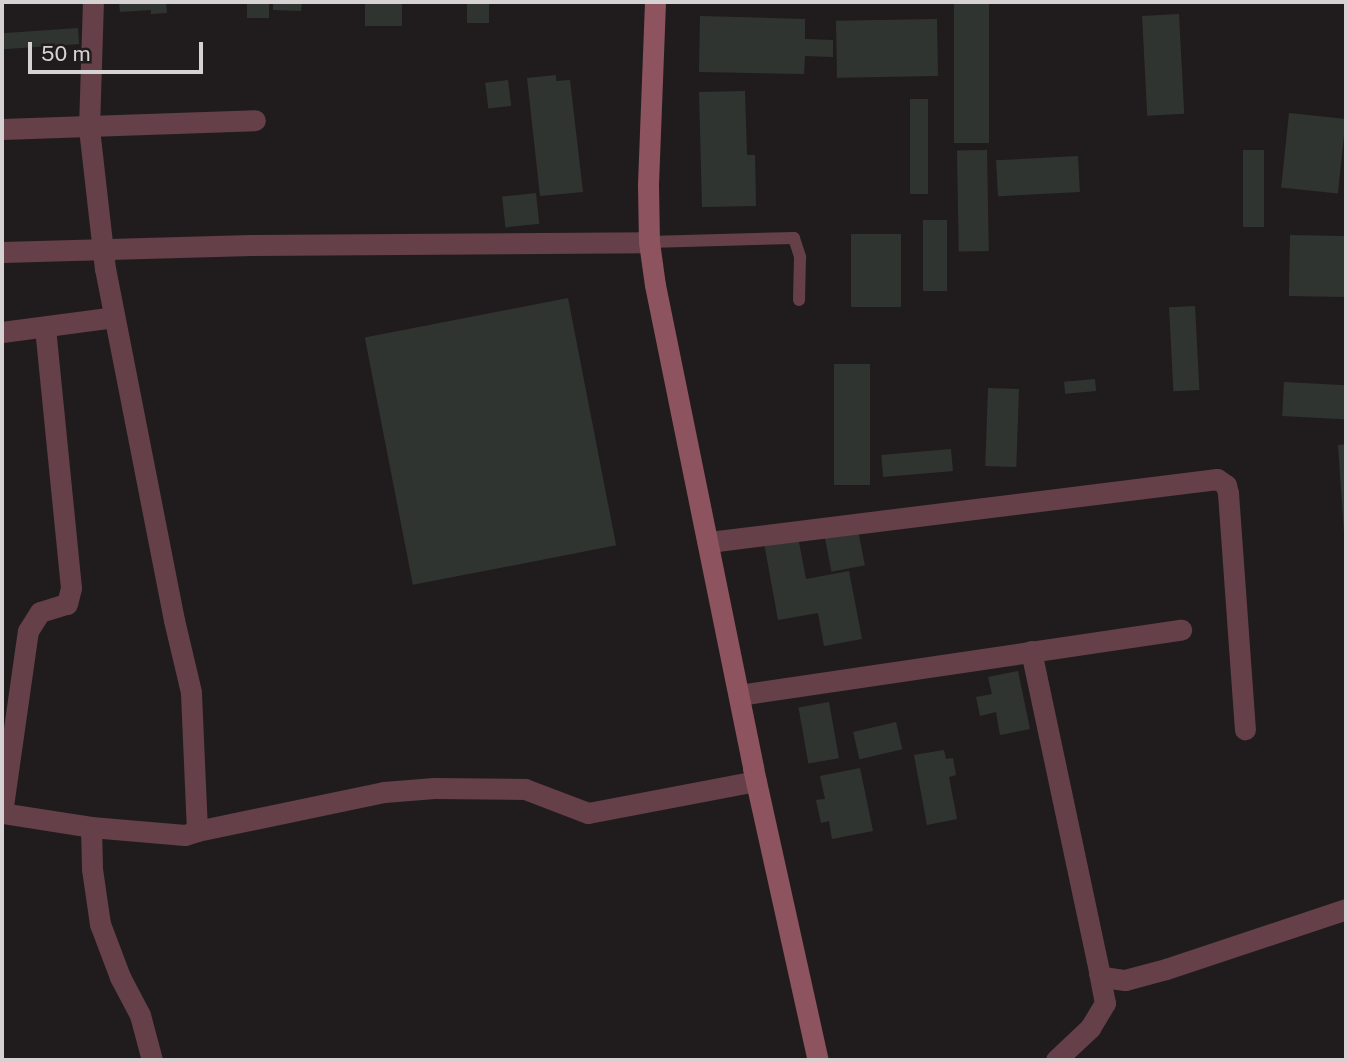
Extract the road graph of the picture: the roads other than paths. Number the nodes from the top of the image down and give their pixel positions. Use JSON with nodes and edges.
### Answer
{"nodes":[{"id":1,"x":93,"y":2,"type":"edge"},
{"id":2,"x":655,"y":2,"type":"edge"},
{"id":3,"x":255,"y":120,"type":"dead end"},
{"id":4,"x":89,"y":128,"type":"junction"},
{"id":5,"x":2,"y":129,"type":"edge"},
{"id":6,"x":649,"y":242,"type":"junction"},
{"id":7,"x":102,"y":247,"type":"junction"},
{"id":8,"x":2,"y":252,"type":"edge"},
{"id":9,"x":799,"y":300,"type":"dead end"},
{"id":10,"x":114,"y":317,"type":"junction"},
{"id":11,"x":45,"y":327,"type":"junction"},
{"id":12,"x":2,"y":332,"type":"edge"},
{"id":13,"x":709,"y":542,"type":"junction"},
{"id":14,"x":1181,"y":630,"type":"dead end"},
{"id":15,"x":1031,"y":651,"type":"junction"},
{"id":16,"x":739,"y":695,"type":"junction"},
{"id":17,"x":1245,"y":729,"type":"dead end"},
{"id":18,"x":756,"y":781,"type":"junction"},
{"id":19,"x":2,"y":813,"type":"edge"},
{"id":20,"x":91,"y":827,"type":"junction"},
{"id":21,"x":197,"y":831,"type":"junction"},
{"id":22,"x":1346,"y":909,"type":"edge"},
{"id":23,"x":1099,"y":972,"type":"junction"},
{"id":24,"x":152,"y":1060,"type":"edge"},
{"id":25,"x":818,"y":1060,"type":"edge"},
{"id":26,"x":1056,"y":1060,"type":"edge"}],
"edges":[{"from":1,"to":4,"type":"street"},
{"from":2,"to":6,"type":"main road"},
{"from":3,"to":4,"type":"street"},
{"from":4,"to":5,"type":"street"},
{"from":4,"to":7,"type":"street"},
{"from":6,"to":7,"type":"street"},
{"from":6,"to":9,"type":"lane"},
{"from":6,"to":13,"type":"main road"},
{"from":7,"to":8,"type":"street"},
{"from":7,"to":10,"type":"street"},
{"from":10,"to":11,"type":"street"},
{"from":10,"to":21,"type":"street"},
{"from":11,"to":12,"type":"street"},
{"from":11,"to":19,"type":"street"},
{"from":13,"to":16,"type":"main road"},
{"from":13,"to":17,"type":"street"},
{"from":14,"to":15,"type":"street"},
{"from":15,"to":16,"type":"street"},
{"from":15,"to":23,"type":"street"},
{"from":16,"to":18,"type":"main road"},
{"from":18,"to":21,"type":"street"},
{"from":18,"to":25,"type":"main road"},
{"from":19,"to":20,"type":"street"},
{"from":20,"to":21,"type":"street"},
{"from":20,"to":24,"type":"street"},
{"from":22,"to":23,"type":"street"},
{"from":23,"to":26,"type":"street"}]}
